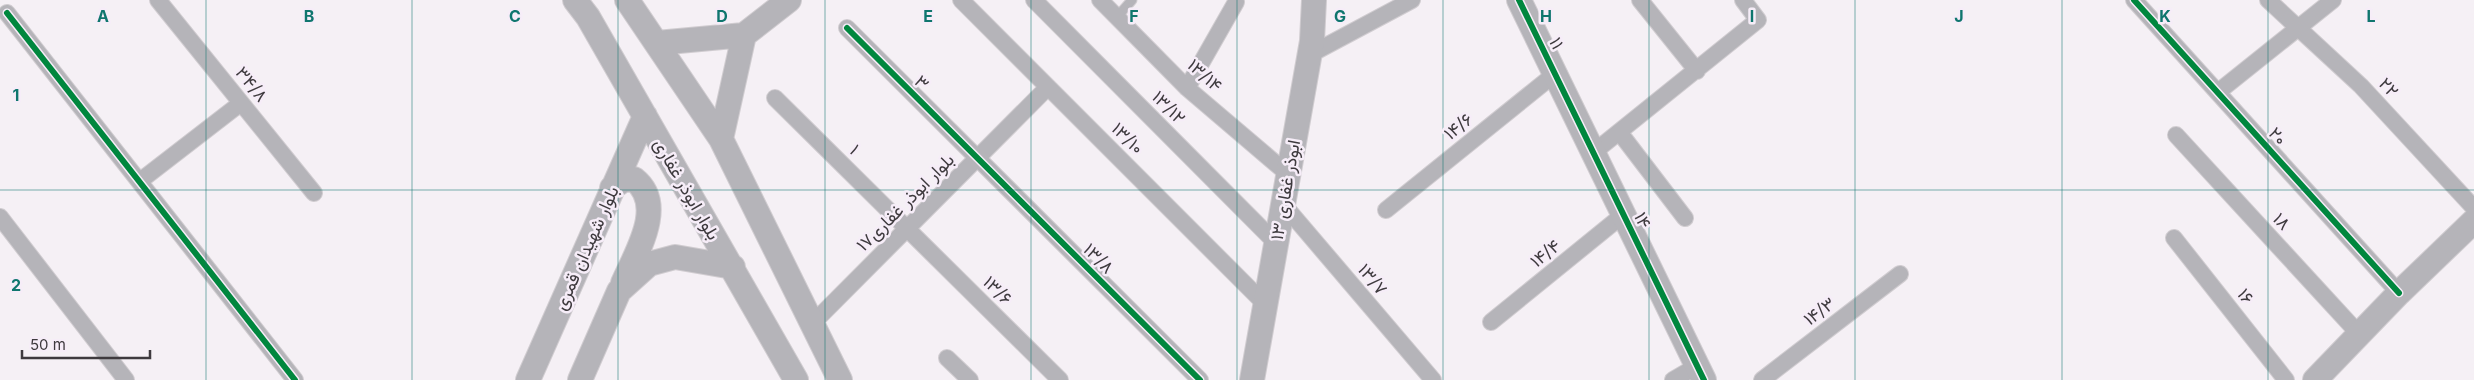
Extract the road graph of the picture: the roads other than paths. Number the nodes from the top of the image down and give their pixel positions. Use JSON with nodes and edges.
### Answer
{"nodes":[{"id":1,"x":158,"y":0,"type":"edge"},
{"id":2,"x":575,"y":0,"type":"edge"},
{"id":3,"x":628,"y":0,"type":"edge"},
{"id":4,"x":789,"y":0,"type":"edge"},
{"id":5,"x":962,"y":0,"type":"edge"},
{"id":6,"x":1034,"y":0,"type":"edge"},
{"id":7,"x":1100,"y":0,"type":"edge"},
{"id":8,"x":1132,"y":0,"type":"edge"},
{"id":9,"x":1314,"y":0,"type":"edge"},
{"id":10,"x":1412,"y":0,"type":"edge"},
{"id":11,"x":1519,"y":0,"type":"edge"},
{"id":12,"x":1640,"y":0,"type":"edge"},
{"id":13,"x":1743,"y":0,"type":"edge"},
{"id":14,"x":2134,"y":0,"type":"edge"},
{"id":15,"x":2268,"y":0,"type":"edge"},
{"id":16,"x":2333,"y":0,"type":"edge"},
{"id":17,"x":1236,"y":2,"type":"dead end"},
{"id":18,"x":7,"y":13,"type":"dead end"},
{"id":19,"x":1117,"y":16,"type":"junction"},
{"id":20,"x":847,"y":28,"type":"dead end"},
{"id":21,"x":2298,"y":28,"type":"junction"},
{"id":22,"x":744,"y":35,"type":"junction"},
{"id":23,"x":657,"y":44,"type":"junction"},
{"id":24,"x":1309,"y":55,"type":"junction"},
{"id":25,"x":1697,"y":71,"type":"junction"},
{"id":26,"x":1556,"y":73,"type":"junction"},
{"id":27,"x":1048,"y":87,"type":"junction"},
{"id":28,"x":1188,"y":88,"type":"junction"},
{"id":29,"x":2218,"y":92,"type":"junction"},
{"id":30,"x":775,"y":98,"type":"dead end"},
{"id":31,"x":241,"y":104,"type":"junction"},
{"id":32,"x":645,"y":116,"type":"junction"},
{"id":33,"x":1620,"y":133,"type":"junction"},
{"id":34,"x":2176,"y":136,"type":"dead end"},
{"id":35,"x":721,"y":139,"type":"junction"},
{"id":36,"x":1594,"y":152,"type":"junction"},
{"id":37,"x":977,"y":158,"type":"junction"},
{"id":38,"x":1288,"y":174,"type":"junction"},
{"id":39,"x":140,"y":181,"type":"junction"},
{"id":40,"x":612,"y":188,"type":"junction"},
{"id":41,"x":314,"y":194,"type":"dead end"},
{"id":42,"x":1283,"y":204,"type":"junction"},
{"id":43,"x":2474,"y":208,"type":"edge"},
{"id":44,"x":1386,"y":210,"type":"dead end"},
{"id":45,"x":1624,"y":214,"type":"junction"},
{"id":46,"x":0,"y":217,"type":"edge"},
{"id":47,"x":1685,"y":218,"type":"dead end"},
{"id":48,"x":2474,"y":221,"type":"edge"},
{"id":49,"x":907,"y":228,"type":"junction"},
{"id":50,"x":2174,"y":238,"type":"dead end"},
{"id":51,"x":1276,"y":243,"type":"junction"},
{"id":52,"x":733,"y":267,"type":"junction"},
{"id":53,"x":1900,"y":274,"type":"dead end"},
{"id":54,"x":619,"y":292,"type":"junction"},
{"id":55,"x":2399,"y":293,"type":"junction"},
{"id":56,"x":1266,"y":304,"type":"junction"},
{"id":57,"x":1491,"y":322,"type":"dead end"},
{"id":58,"x":812,"y":324,"type":"junction"},
{"id":59,"x":2359,"y":334,"type":"junction"},
{"id":60,"x":947,"y":358,"type":"dead end"},
{"id":61,"x":1701,"y":373,"type":"edge"},
{"id":62,"x":126,"y":380,"type":"edge"},
{"id":63,"x":295,"y":380,"type":"edge"},
{"id":64,"x":528,"y":380,"type":"edge"},
{"id":65,"x":580,"y":380,"type":"edge"},
{"id":66,"x":796,"y":380,"type":"edge"},
{"id":67,"x":840,"y":380,"type":"edge"},
{"id":68,"x":970,"y":380,"type":"edge"},
{"id":69,"x":1060,"y":380,"type":"edge"},
{"id":70,"x":1200,"y":380,"type":"edge"},
{"id":71,"x":1252,"y":380,"type":"edge"},
{"id":72,"x":1433,"y":380,"type":"edge"},
{"id":73,"x":1673,"y":380,"type":"edge"},
{"id":74,"x":1762,"y":380,"type":"edge"},
{"id":75,"x":2286,"y":380,"type":"edge"},
{"id":76,"x":2315,"y":380,"type":"edge"}],
"edges":[{"from":1,"to":31,"type":"street","name":"۳۴/۸"},
{"from":2,"to":32,"type":"street","name":"بلوار ابوذر غفاری"},
{"from":3,"to":23,"type":"street"},
{"from":4,"to":22,"type":"street"},
{"from":5,"to":27,"type":"street","name":"۱۳/۱۰"},
{"from":6,"to":51,"type":"street","name":"۱۳/۱۲"},
{"from":7,"to":19,"type":"street","name":"۱۳/۱۴"},
{"from":8,"to":19,"type":"lane"},
{"from":9,"to":24,"type":"street","name":"۱۳ ابوذر غفاری"},
{"from":10,"to":24,"type":"street"},
{"from":11,"to":26,"type":"street","name":"۱۱"},
{"from":12,"to":25,"type":"street"},
{"from":13,"to":25,"type":"street"},
{"from":14,"to":29,"type":"street","name":"۲۰"},
{"from":15,"to":21,"type":"street","name":"۲۲"},
{"from":16,"to":21,"type":"street"},
{"from":17,"to":28,"type":"street"},
{"from":18,"to":39,"type":"street"},
{"from":19,"to":28,"type":"street","name":"۱۳/۱۴"},
{"from":20,"to":37,"type":"street","name":"۳"},
{"from":21,"to":29,"type":"street"},
{"from":21,"to":43,"type":"street","name":"۲۲"},
{"from":22,"to":23,"type":"street"},
{"from":22,"to":35,"type":"street"},
{"from":23,"to":35,"type":"street"},
{"from":24,"to":38,"type":"street","name":"۱۳ ابوذر غفاری"},
{"from":25,"to":33,"type":"street"},
{"from":26,"to":36,"type":"street","name":"۱۴"},
{"from":26,"to":44,"type":"street","name":"۱۴/۶"},
{"from":27,"to":37,"type":"street","name":"بلوار ابوذر غفاری۱۷"},
{"from":27,"to":56,"type":"street","name":"۱۳/۱۰"},
{"from":28,"to":38,"type":"street","name":"۱۳/۱۴"},
{"from":29,"to":55,"type":"street","name":"۲۰"},
{"from":30,"to":49,"type":"street","name":"۱"},
{"from":31,"to":39,"type":"street"},
{"from":31,"to":41,"type":"street","name":"۳۴/۸"},
{"from":32,"to":40,"type":"street","name":"بلوار شهیدان قمری"},
{"from":32,"to":52,"type":"street","name":"بلوار ابوذر غفاری"},
{"from":33,"to":36,"type":"street"},
{"from":33,"to":47,"type":"street"},
{"from":34,"to":59,"type":"street","name":"۱۸"},
{"from":35,"to":58,"type":"street"},
{"from":36,"to":45,"type":"street","name":"۱۴"},
{"from":37,"to":49,"type":"street","name":"بلوار ابوذر غفاری۱۷"},
{"from":37,"to":70,"type":"street","name":"۱۳/۸"},
{"from":38,"to":42,"type":"street","name":"۱۳ ابوذر غفاری"},
{"from":39,"to":63,"type":"street"},
{"from":40,"to":54,"type":"street"},
{"from":40,"to":64,"type":"street","name":"بلوار شهیدان قمری"},
{"from":42,"to":51,"type":"street","name":"۱۳ ابوذر غفاری"},
{"from":42,"to":72,"type":"street","name":"۱۳/۷"},
{"from":45,"to":57,"type":"street","name":"۱۴/۴"},
{"from":45,"to":61,"type":"street","name":"۱۴"},
{"from":46,"to":62,"type":"street"},
{"from":48,"to":55,"type":"street"},
{"from":49,"to":58,"type":"street","name":"بلوار ابوذر غفاری۱۷"},
{"from":49,"to":69,"type":"street","name":"۱۳/۶"},
{"from":50,"to":75,"type":"street","name":"۱۶"},
{"from":51,"to":56,"type":"street","name":"۱۳ ابوذر غفاری"},
{"from":52,"to":54,"type":"street"},
{"from":52,"to":66,"type":"street","name":"بلوار ابوذر غفاری"},
{"from":53,"to":74,"type":"street","name":"۱۴/۳"},
{"from":54,"to":65,"type":"street"},
{"from":55,"to":59,"type":"street"},
{"from":56,"to":71,"type":"street","name":"۱۳ ابوذر غفاری"},
{"from":58,"to":67,"type":"street"},
{"from":59,"to":76,"type":"street"},
{"from":60,"to":68,"type":"street"},
{"from":61,"to":73,"type":"street"}]}
